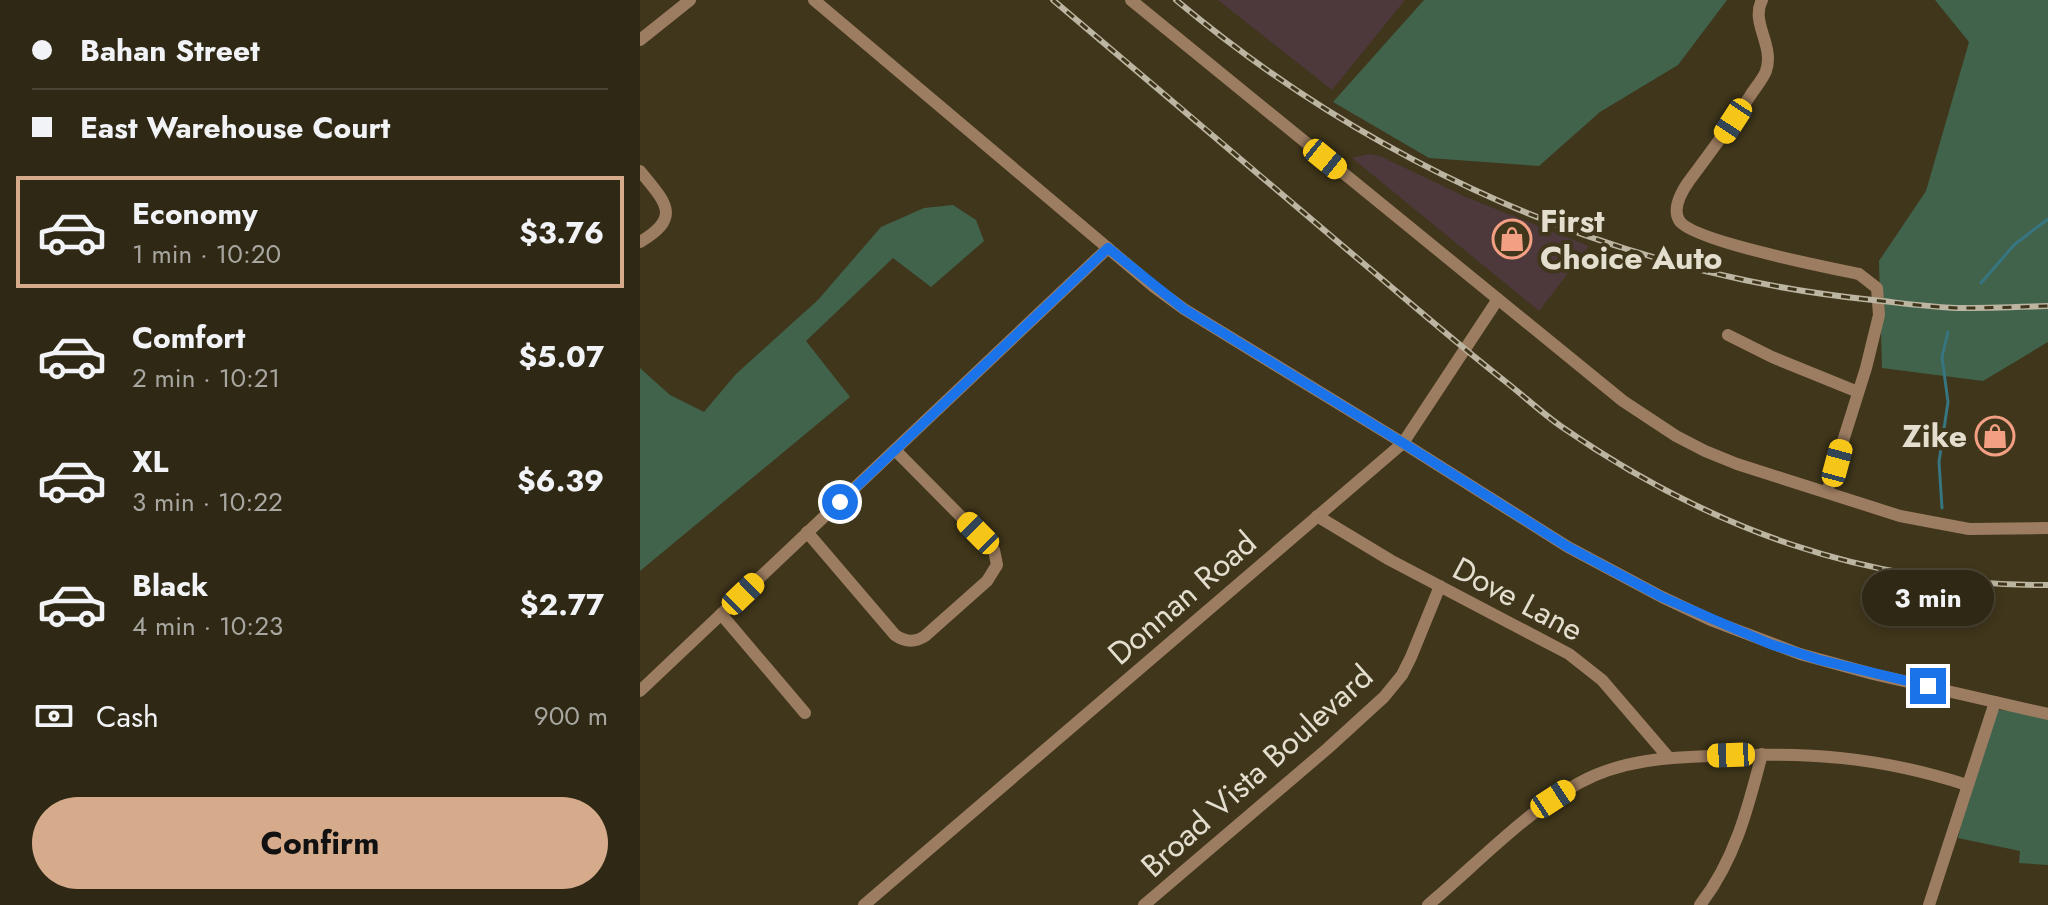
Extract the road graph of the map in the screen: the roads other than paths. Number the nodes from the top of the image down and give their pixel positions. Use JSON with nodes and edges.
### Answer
{"nodes":[{"id":1,"x":690,"y":0,"type":"edge"},
{"id":2,"x":814,"y":0,"type":"edge"},
{"id":3,"x":1131,"y":0,"type":"edge"},
{"id":4,"x":1762,"y":0,"type":"edge"},
{"id":5,"x":640,"y":40,"type":"edge"},
{"id":6,"x":640,"y":171,"type":"edge"},
{"id":7,"x":640,"y":242,"type":"edge"},
{"id":8,"x":1108,"y":248,"type":"junction"},
{"id":9,"x":1498,"y":299,"type":"junction"},
{"id":10,"x":1728,"y":335,"type":"dead end"},
{"id":11,"x":1858,"y":392,"type":"junction"},
{"id":12,"x":1403,"y":443,"type":"junction"},
{"id":13,"x":895,"y":450,"type":"junction"},
{"id":14,"x":1827,"y":492,"type":"junction"},
{"id":15,"x":1317,"y":516,"type":"junction"},
{"id":16,"x":2048,"y":528,"type":"edge"},
{"id":17,"x":807,"y":532,"type":"junction"},
{"id":18,"x":1440,"y":586,"type":"junction"},
{"id":19,"x":721,"y":614,"type":"junction"},
{"id":20,"x":640,"y":691,"type":"edge"},
{"id":21,"x":1995,"y":702,"type":"junction"},
{"id":22,"x":805,"y":713,"type":"dead end"},
{"id":23,"x":2048,"y":714,"type":"edge"},
{"id":24,"x":1762,"y":754,"type":"junction"},
{"id":25,"x":1669,"y":758,"type":"junction"},
{"id":26,"x":1967,"y":785,"type":"junction"},
{"id":27,"x":864,"y":905,"type":"edge"},
{"id":28,"x":1144,"y":905,"type":"edge"},
{"id":29,"x":1428,"y":905,"type":"edge"},
{"id":30,"x":1700,"y":905,"type":"edge"},
{"id":31,"x":1929,"y":905,"type":"edge"}],
"edges":[{"from":1,"to":5,"type":"street"},
{"from":2,"to":8,"type":"street"},
{"from":3,"to":9,"type":"street"},
{"from":4,"to":11,"type":"street"},
{"from":6,"to":7,"type":"street"},
{"from":8,"to":12,"type":"street"},
{"from":8,"to":13,"type":"street"},
{"from":9,"to":12,"type":"street","name":"Donnan Road"},
{"from":9,"to":14,"type":"street"},
{"from":10,"to":11,"type":"street"},
{"from":11,"to":14,"type":"street"},
{"from":12,"to":15,"type":"street","name":"Donnan Road"},
{"from":12,"to":21,"type":"street"},
{"from":13,"to":17,"type":"street"},
{"from":13,"to":17,"type":"street"},
{"from":14,"to":16,"type":"street"},
{"from":15,"to":18,"type":"street","name":"Dove Lane"},
{"from":15,"to":27,"type":"street","name":"Donnan Road"},
{"from":17,"to":19,"type":"street"},
{"from":18,"to":25,"type":"street","name":"Dove Lane"},
{"from":18,"to":28,"type":"street","name":"Broad Vista Boulevard"},
{"from":19,"to":20,"type":"street"},
{"from":19,"to":22,"type":"street"},
{"from":21,"to":23,"type":"street"},
{"from":21,"to":26,"type":"street"},
{"from":24,"to":25,"type":"street"},
{"from":24,"to":26,"type":"street"},
{"from":24,"to":30,"type":"street"},
{"from":25,"to":29,"type":"street"},
{"from":26,"to":31,"type":"street"}]}
